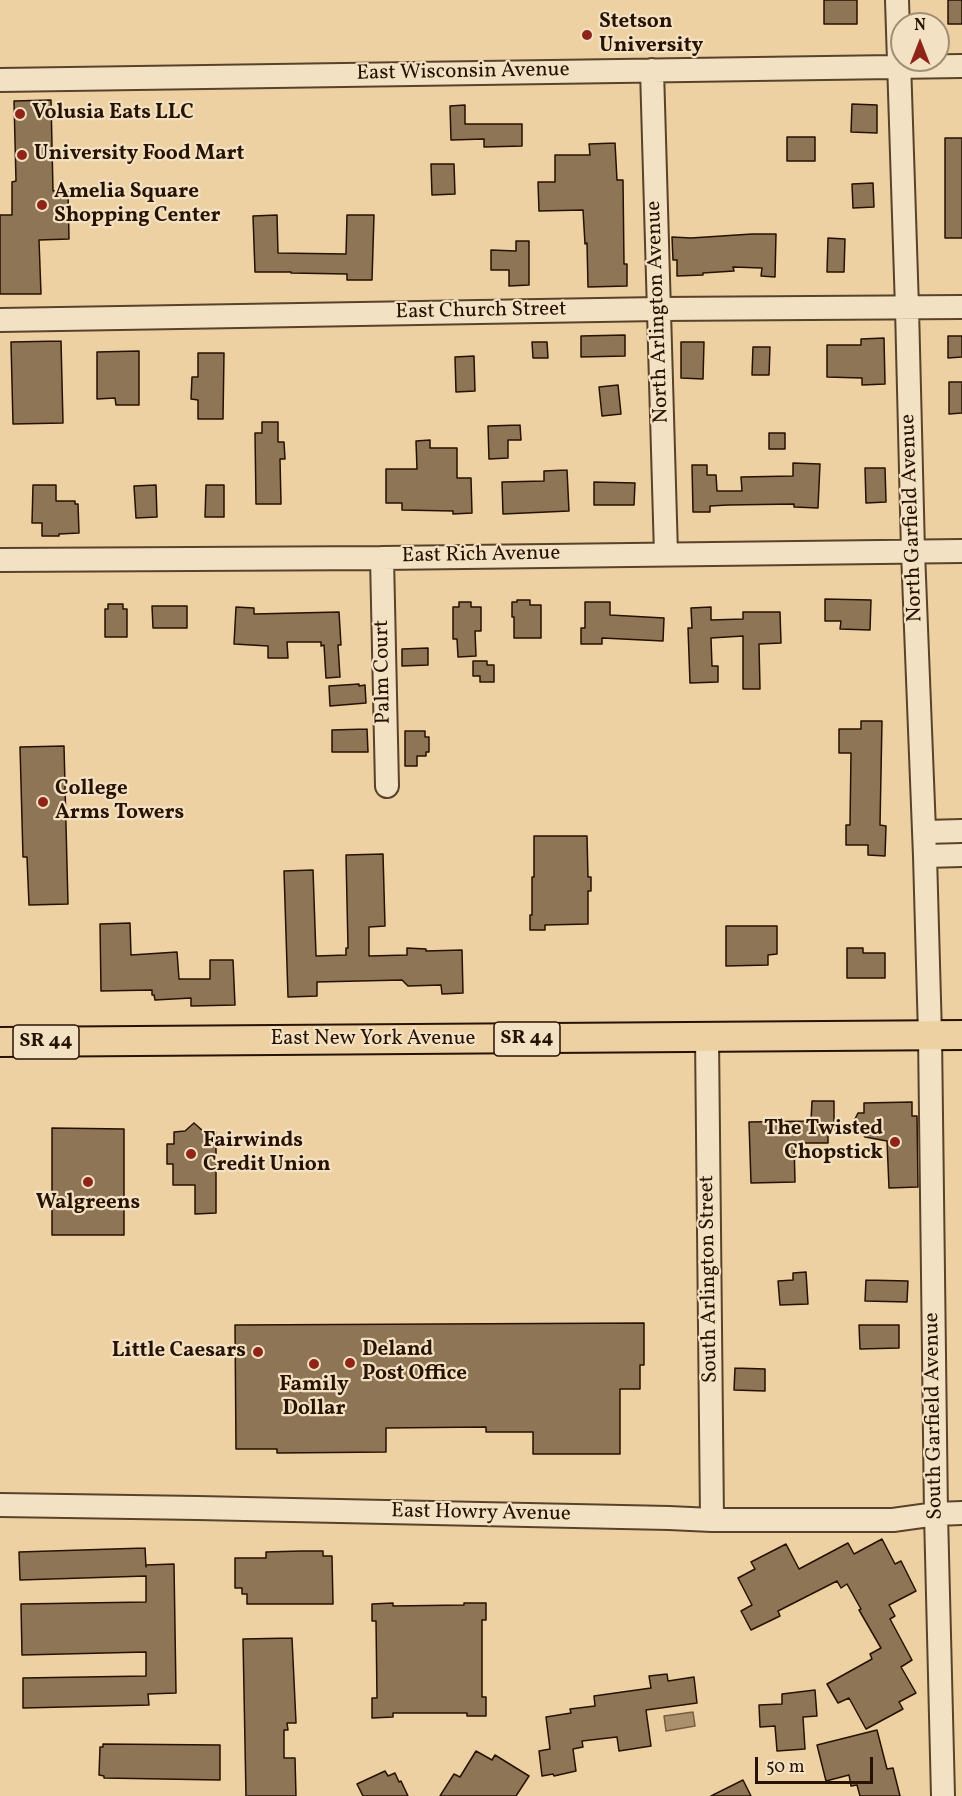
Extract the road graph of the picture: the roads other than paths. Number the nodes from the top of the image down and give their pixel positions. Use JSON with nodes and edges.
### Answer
{"nodes":[{"id":1,"x":890,"y":67,"type":"edge"},
{"id":2,"x":652,"y":70,"type":"junction"},
{"id":3,"x":898,"y":72,"type":"edge"},
{"id":4,"x":0,"y":80,"type":"edge"},
{"id":5,"x":907,"y":308,"type":"junction"},
{"id":6,"x":962,"y":308,"type":"edge"},
{"id":7,"x":659,"y":309,"type":"junction"},
{"id":8,"x":0,"y":320,"type":"edge"},
{"id":9,"x":962,"y":551,"type":"edge"},
{"id":10,"x":913,"y":552,"type":"junction"},
{"id":11,"x":666,"y":554,"type":"junction"},
{"id":12,"x":382,"y":558,"type":"junction"},
{"id":13,"x":0,"y":560,"type":"edge"},
{"id":14,"x":387,"y":786,"type":"dead end"},
{"id":15,"x":962,"y":831,"type":"edge"},
{"id":16,"x":924,"y":832,"type":"junction"},
{"id":17,"x":962,"y":855,"type":"edge"},
{"id":18,"x":925,"y":856,"type":"junction"},
{"id":19,"x":930,"y":1035,"type":"junction"},
{"id":20,"x":962,"y":1035,"type":"edge"},
{"id":21,"x":707,"y":1037,"type":"junction"},
{"id":22,"x":0,"y":1042,"type":"edge"},
{"id":23,"x":0,"y":1505,"type":"edge"},
{"id":24,"x":936,"y":1514,"type":"junction"},
{"id":25,"x":962,"y":1514,"type":"edge"},
{"id":26,"x":712,"y":1520,"type":"junction"},
{"id":27,"x":943,"y":1796,"type":"edge"}],
"edges":[{"from":1,"to":2,"type":"street","name":"East Wisconsin Avenue"},
{"from":2,"to":4,"type":"street","name":"East Wisconsin Avenue"},
{"from":2,"to":7,"type":"street","name":"North Arlington Avenue"},
{"from":3,"to":5,"type":"street","name":"North Garfield Avenue"},
{"from":5,"to":6,"type":"street","name":"East Church Street"},
{"from":5,"to":7,"type":"street","name":"East Church Street"},
{"from":5,"to":10,"type":"street","name":"North Garfield Avenue"},
{"from":7,"to":8,"type":"street","name":"East Church Street"},
{"from":7,"to":11,"type":"street","name":"North Arlington Avenue"},
{"from":9,"to":10,"type":"street","name":"East Rich Avenue"},
{"from":10,"to":11,"type":"street","name":"East Rich Avenue"},
{"from":10,"to":16,"type":"street","name":"North Garfield Avenue"},
{"from":11,"to":12,"type":"street","name":"East Rich Avenue"},
{"from":12,"to":13,"type":"street","name":"East Rich Avenue"},
{"from":12,"to":14,"type":"street","name":"Palm Court"},
{"from":15,"to":16,"type":"street"},
{"from":16,"to":18,"type":"street","name":"North Garfield Avenue"},
{"from":17,"to":18,"type":"street"},
{"from":18,"to":19,"type":"street","name":"North Garfield Avenue"},
{"from":19,"to":20,"type":"main road","name":"East New York Avenue","number":"SR 44"},
{"from":19,"to":21,"type":"main road","name":"East New York Avenue","number":"SR 44"},
{"from":19,"to":24,"type":"street","name":"South Garfield Avenue"},
{"from":21,"to":22,"type":"main road","name":"East New York Avenue","number":"SR 44"},
{"from":21,"to":26,"type":"street","name":"South Arlington Street"},
{"from":23,"to":26,"type":"street","name":"East Howry Avenue"},
{"from":24,"to":25,"type":"street","name":"East Howry Avenue"},
{"from":24,"to":26,"type":"street","name":"East Howry Avenue"},
{"from":24,"to":27,"type":"street","name":"South Garfield Avenue"}]}
